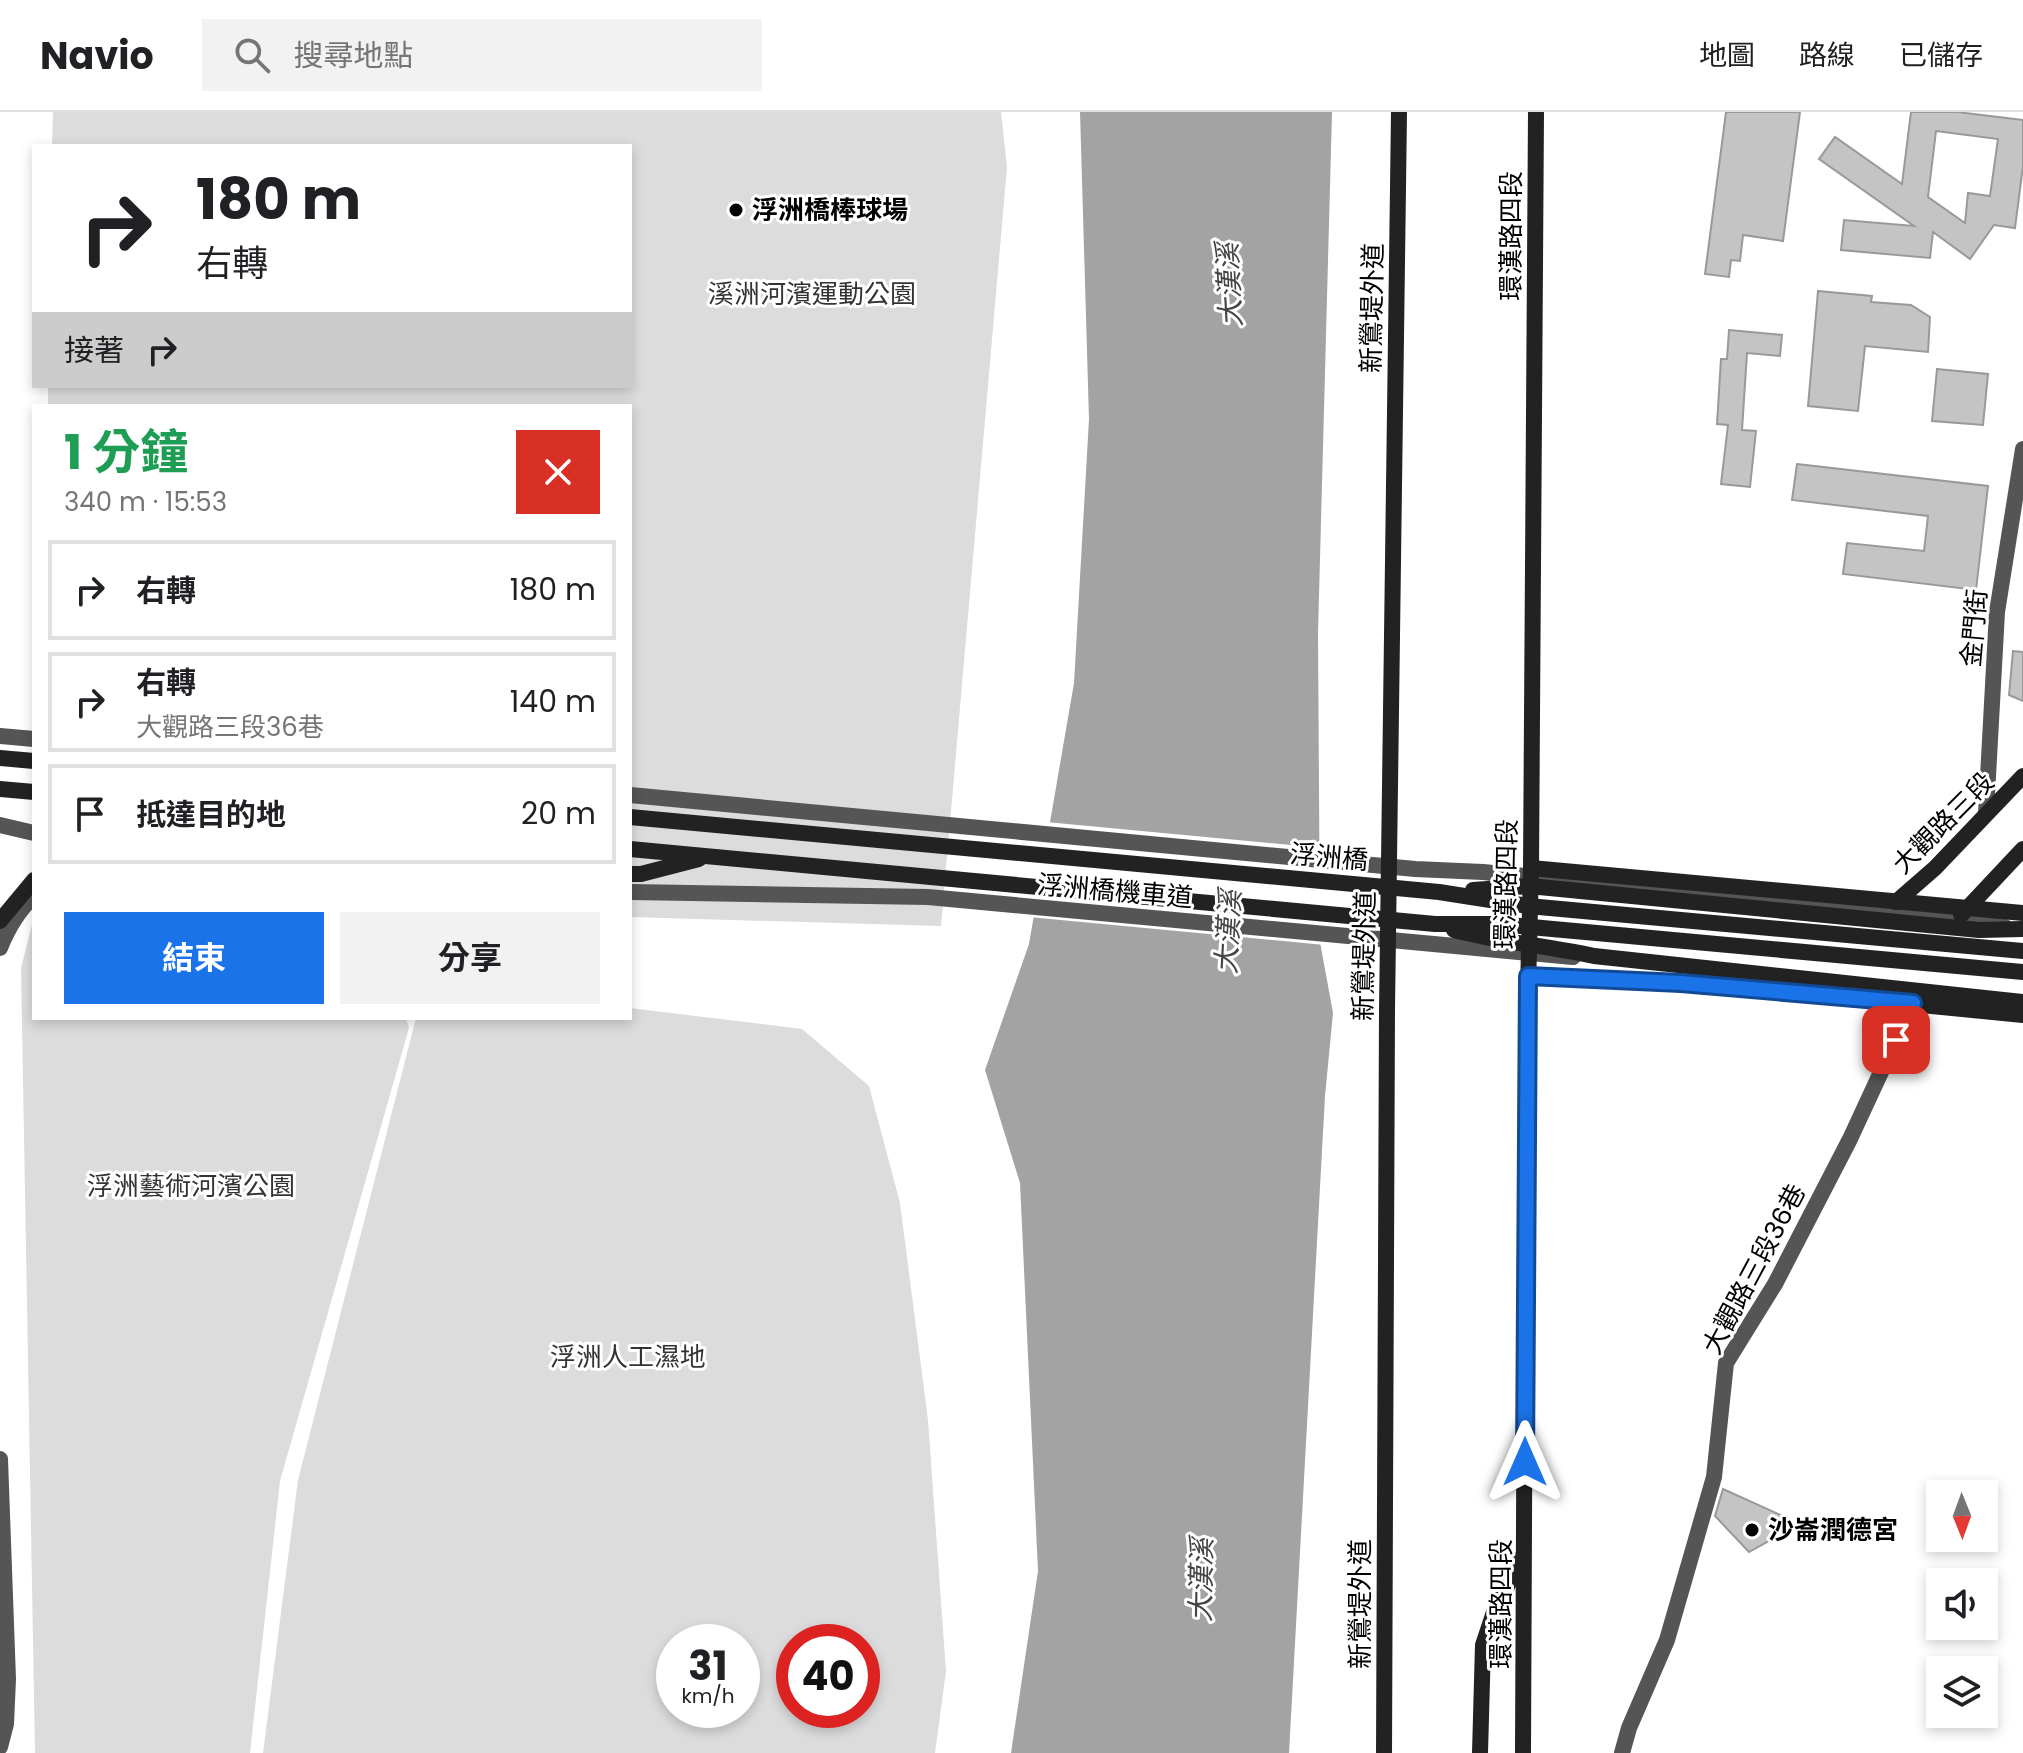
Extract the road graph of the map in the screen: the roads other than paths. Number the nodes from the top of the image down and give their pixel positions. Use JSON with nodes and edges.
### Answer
{"nodes":[{"id":1,"x":1399,"y":112,"type":"edge"},
{"id":2,"x":1536,"y":112,"type":"edge"},
{"id":3,"x":2023,"y":451,"type":"edge"},
{"id":4,"x":0,"y":736,"type":"edge"},
{"id":5,"x":32,"y":739,"type":"edge"},
{"id":6,"x":0,"y":758,"type":"edge"},
{"id":7,"x":32,"y":761,"type":"edge"},
{"id":8,"x":2023,"y":776,"type":"edge"},
{"id":9,"x":0,"y":789,"type":"edge"},
{"id":10,"x":32,"y":792,"type":"edge"},
{"id":11,"x":632,"y":795,"type":"edge"},
{"id":12,"x":1986,"y":813,"type":"junction"},
{"id":13,"x":632,"y":817,"type":"edge"},
{"id":14,"x":0,"y":825,"type":"edge"},
{"id":15,"x":32,"y":833,"type":"edge"},
{"id":16,"x":632,"y":849,"type":"edge"},
{"id":17,"x":2023,"y":849,"type":"edge"},
{"id":18,"x":708,"y":856,"type":"junction"},
{"id":19,"x":1531,"y":868,"type":"junction"},
{"id":20,"x":632,"y":874,"type":"edge"},
{"id":21,"x":32,"y":882,"type":"edge"},
{"id":22,"x":1682,"y":882,"type":"junction"},
{"id":23,"x":632,"y":892,"type":"edge"},
{"id":24,"x":1439,"y":892,"type":"junction"},
{"id":25,"x":32,"y":898,"type":"edge"},
{"id":26,"x":1896,"y":902,"type":"junction"},
{"id":27,"x":1965,"y":909,"type":"junction"},
{"id":28,"x":2023,"y":913,"type":"edge"},
{"id":29,"x":0,"y":921,"type":"edge"},
{"id":30,"x":1435,"y":924,"type":"junction"},
{"id":31,"x":2017,"y":929,"type":"edge"},
{"id":32,"x":0,"y":948,"type":"edge"},
{"id":33,"x":2023,"y":951,"type":"edge"},
{"id":34,"x":1594,"y":956,"type":"junction"},
{"id":35,"x":2023,"y":972,"type":"edge"},
{"id":36,"x":1528,"y":976,"type":"junction"},
{"id":37,"x":1681,"y":983,"type":"junction"},
{"id":38,"x":2023,"y":1002,"type":"edge"},
{"id":39,"x":1913,"y":1003,"type":"junction"},
{"id":40,"x":2023,"y":1015,"type":"edge"},
{"id":41,"x":0,"y":1459,"type":"edge"},
{"id":42,"x":1525,"y":1552,"type":"junction"},
{"id":43,"x":0,"y":1747,"type":"edge"},
{"id":44,"x":1384,"y":1753,"type":"edge"},
{"id":45,"x":1480,"y":1753,"type":"edge"},
{"id":46,"x":1523,"y":1753,"type":"edge"},
{"id":47,"x":1622,"y":1753,"type":"edge"}],
"edges":[{"from":1,"to":44,"type":"street","name":"新鶯堤外道"},
{"from":2,"to":19,"type":"street","name":"環漢路四段"},
{"from":3,"to":12,"type":"street","name":"金門街"},
{"from":4,"to":5,"type":"street"},
{"from":6,"to":7,"type":"street"},
{"from":8,"to":12,"type":"street","name":"大觀路三段"},
{"from":9,"to":10,"type":"street"},
{"from":11,"to":31,"type":"street"},
{"from":12,"to":26,"type":"street","name":"大觀路三段"},
{"from":13,"to":24,"type":"street","name":"浮洲橋"},
{"from":14,"to":15,"type":"street"},
{"from":16,"to":18,"type":"street"},
{"from":17,"to":27,"type":"street"},
{"from":18,"to":20,"type":"street"},
{"from":18,"to":30,"type":"street"},
{"from":19,"to":22,"type":"street"},
{"from":19,"to":36,"type":"street","name":"環漢路四段"},
{"from":21,"to":29,"type":"street"},
{"from":22,"to":26,"type":"street"},
{"from":22,"to":37,"type":"street"},
{"from":23,"to":34,"type":"street","name":"浮洲橋機車道"},
{"from":24,"to":31,"type":"street"},
{"from":24,"to":33,"type":"street","name":"浮洲橋"},
{"from":25,"to":32,"type":"street"},
{"from":26,"to":27,"type":"street"},
{"from":27,"to":28,"type":"street"},
{"from":27,"to":39,"type":"street"},
{"from":30,"to":34,"type":"street"},
{"from":30,"to":35,"type":"street"},
{"from":34,"to":38,"type":"street"},
{"from":36,"to":37,"type":"street"},
{"from":36,"to":42,"type":"street","name":"環漢路四段"},
{"from":37,"to":39,"type":"street"},
{"from":39,"to":40,"type":"street"},
{"from":39,"to":47,"type":"street","name":"大觀路三段36巷"},
{"from":41,"to":43,"type":"street"},
{"from":42,"to":45,"type":"street"},
{"from":42,"to":46,"type":"street","name":"環漢路四段"}]}
